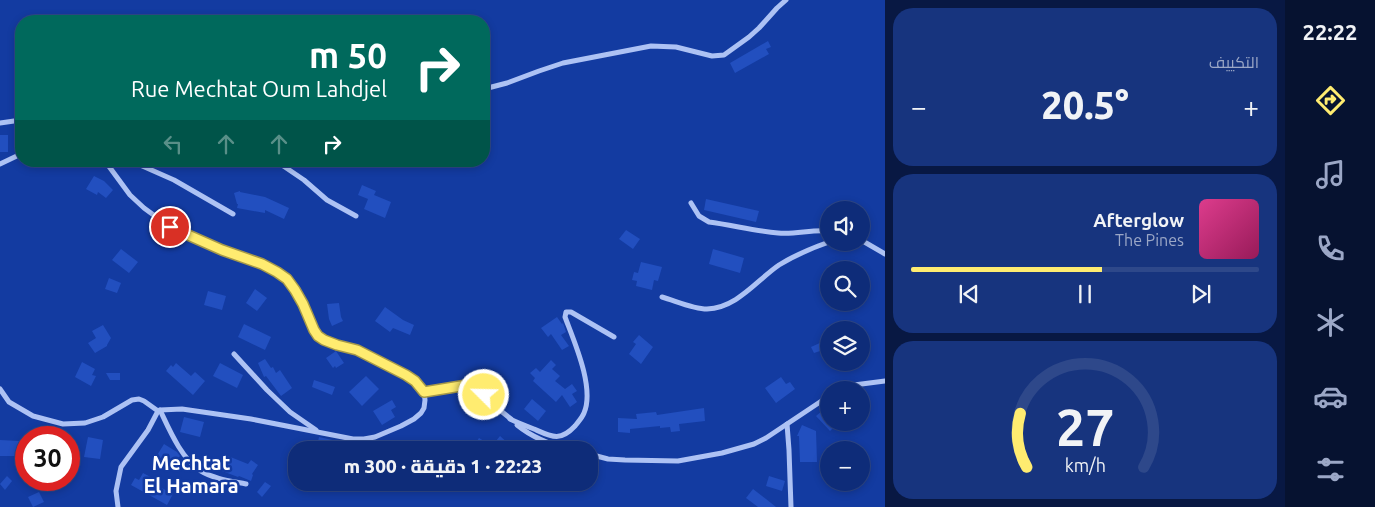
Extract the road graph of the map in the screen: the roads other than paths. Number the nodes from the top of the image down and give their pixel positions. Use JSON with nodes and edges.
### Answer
{"nodes":[{"id":1,"x":786,"y":0,"type":"edge"},
{"id":2,"x":490,"y":87,"type":"edge"},
{"id":3,"x":15,"y":121,"type":"edge"},
{"id":4,"x":0,"y":122,"type":"edge"},
{"id":5,"x":15,"y":157,"type":"edge"},
{"id":6,"x":0,"y":164,"type":"edge"},
{"id":7,"x":109,"y":167,"type":"edge"},
{"id":8,"x":145,"y":167,"type":"edge"},
{"id":9,"x":285,"y":167,"type":"edge"},
{"id":10,"x":691,"y":203,"type":"dead end"},
{"id":11,"x":233,"y":214,"type":"dead end"},
{"id":12,"x":356,"y":216,"type":"dead end"},
{"id":13,"x":820,"y":230,"type":"edge"},
{"id":14,"x":870,"y":245,"type":"edge"},
{"id":15,"x":820,"y":246,"type":"edge"},
{"id":16,"x":885,"y":254,"type":"edge"},
{"id":17,"x":662,"y":297,"type":"dead end"},
{"id":18,"x":614,"y":337,"type":"dead end"},
{"id":19,"x":234,"y":354,"type":"dead end"},
{"id":20,"x":885,"y":381,"type":"edge"},
{"id":21,"x":870,"y":383,"type":"edge"},
{"id":22,"x":0,"y":388,"type":"edge"},
{"id":23,"x":424,"y":392,"type":"junction"},
{"id":24,"x":820,"y":402,"type":"edge"},
{"id":25,"x":159,"y":410,"type":"junction"},
{"id":26,"x":510,"y":418,"type":"junction"},
{"id":27,"x":787,"y":424,"type":"junction"},
{"id":28,"x":319,"y":432,"type":"junction"},
{"id":29,"x":544,"y":441,"type":"edge"},
{"id":30,"x":598,"y":456,"type":"edge"},
{"id":31,"x":246,"y":484,"type":"dead end"},
{"id":32,"x":118,"y":507,"type":"edge"},
{"id":33,"x":791,"y":507,"type":"edge"}],
"edges":[{"from":1,"to":2,"type":"street"},
{"from":3,"to":4,"type":"street"},
{"from":5,"to":6,"type":"street"},
{"from":7,"to":23,"type":"street"},
{"from":8,"to":11,"type":"street"},
{"from":9,"to":12,"type":"street"},
{"from":10,"to":13,"type":"street"},
{"from":14,"to":16,"type":"street"},
{"from":15,"to":17,"type":"street"},
{"from":18,"to":26,"type":"street"},
{"from":19,"to":28,"type":"street"},
{"from":20,"to":21,"type":"street"},
{"from":22,"to":25,"type":"street"},
{"from":23,"to":26,"type":"street"},
{"from":23,"to":28,"type":"street"},
{"from":24,"to":27,"type":"street"},
{"from":25,"to":28,"type":"street"},
{"from":25,"to":31,"type":"street"},
{"from":25,"to":32,"type":"street"},
{"from":26,"to":29,"type":"street"},
{"from":27,"to":30,"type":"street"},
{"from":27,"to":33,"type":"street"}]}
